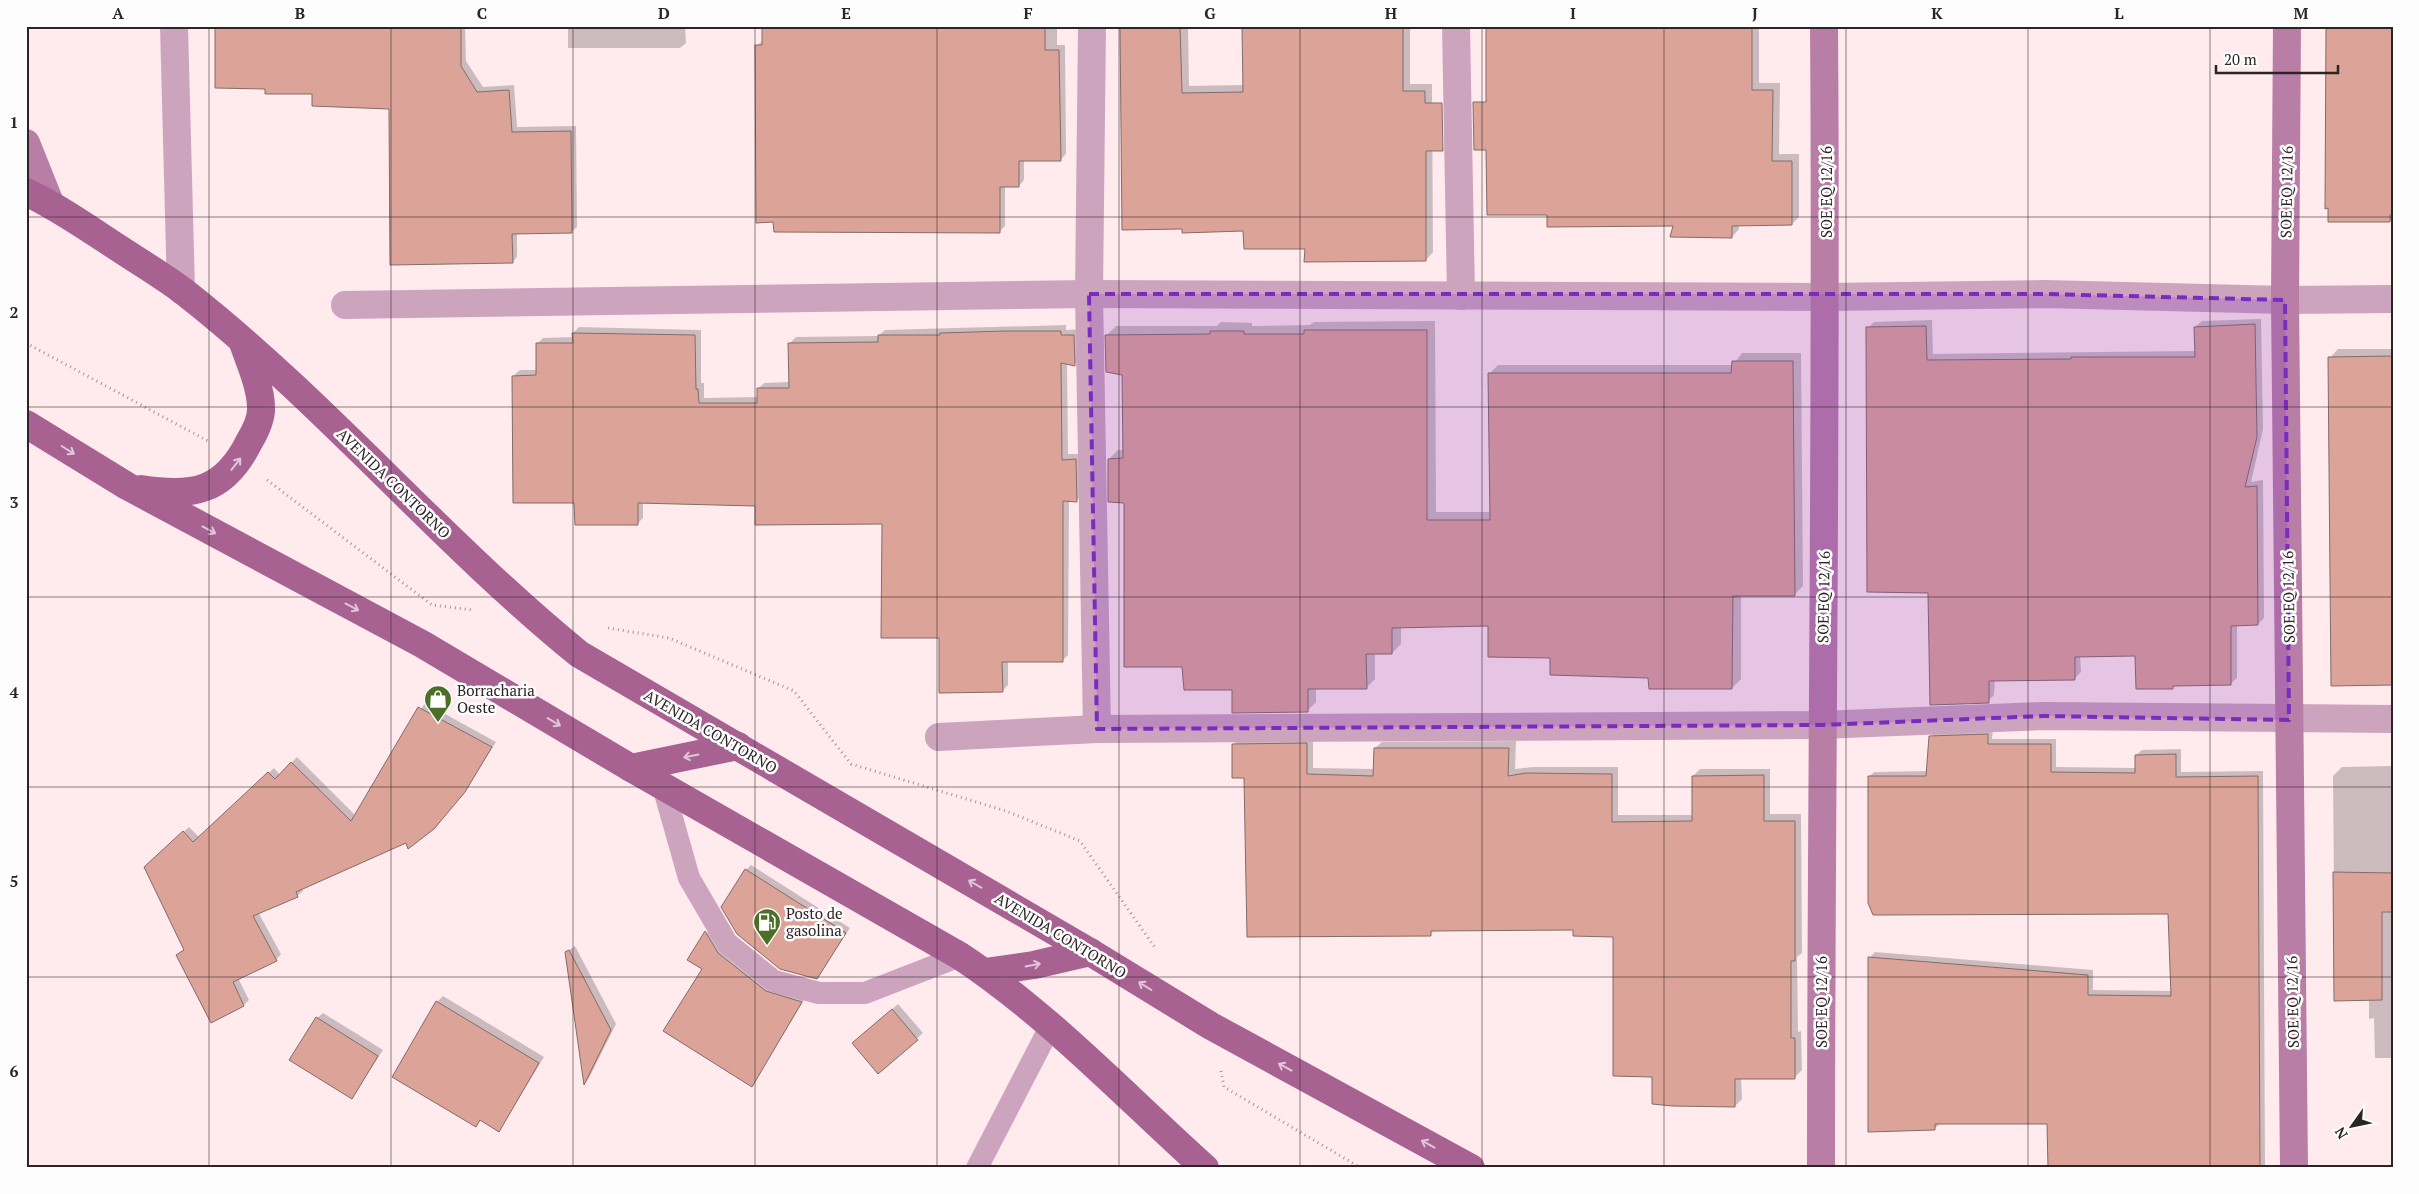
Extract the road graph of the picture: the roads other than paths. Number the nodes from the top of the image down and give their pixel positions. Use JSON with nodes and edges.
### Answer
{"nodes":[{"id":1,"x":174,"y":26,"type":"edge"},
{"id":2,"x":1092,"y":26,"type":"edge"},
{"id":3,"x":1456,"y":26,"type":"edge"},
{"id":4,"x":1824,"y":26,"type":"edge"},
{"id":5,"x":2287,"y":26,"type":"edge"},
{"id":6,"x":26,"y":143,"type":"edge"},
{"id":7,"x":38,"y":198,"type":"edge"},
{"id":8,"x":181,"y":290,"type":"junction"},
{"id":9,"x":1089,"y":294,"type":"junction"},
{"id":10,"x":1461,"y":296,"type":"junction"},
{"id":11,"x":1826,"y":297,"type":"junction"},
{"id":12,"x":2393,"y":299,"type":"edge"},
{"id":13,"x":2284,"y":300,"type":"junction"},
{"id":14,"x":345,"y":305,"type":"dead end"},
{"id":15,"x":242,"y":340,"type":"junction"},
{"id":16,"x":26,"y":424,"type":"edge"},
{"id":17,"x":127,"y":486,"type":"junction"},
{"id":18,"x":2393,"y":719,"type":"edge"},
{"id":19,"x":2289,"y":720,"type":"junction"},
{"id":20,"x":1821,"y":725,"type":"junction"},
{"id":21,"x":1097,"y":729,"type":"junction"},
{"id":22,"x":939,"y":737,"type":"dead end"},
{"id":23,"x":738,"y":746,"type":"junction"},
{"id":24,"x":631,"y":768,"type":"junction"},
{"id":25,"x":663,"y":786,"type":"junction"},
{"id":26,"x":1090,"y":952,"type":"junction"},
{"id":27,"x":960,"y":956,"type":"junction"},
{"id":28,"x":985,"y":972,"type":"junction"},
{"id":29,"x":1050,"y":1027,"type":"junction"},
{"id":30,"x":978,"y":1168,"type":"edge"},
{"id":31,"x":1204,"y":1168,"type":"edge"},
{"id":32,"x":1471,"y":1168,"type":"edge"},
{"id":33,"x":1821,"y":1168,"type":"edge"},
{"id":34,"x":2294,"y":1168,"type":"edge"}],
"edges":[{"from":1,"to":8,"type":"street"},
{"from":2,"to":9,"type":"street"},
{"from":3,"to":10,"type":"street"},
{"from":4,"to":11,"type":"street","name":"SOE EQ 12/16"},
{"from":5,"to":13,"type":"street","name":"SOE EQ 12/16"},
{"from":6,"to":7,"type":"street"},
{"from":7,"to":8,"type":"main road","name":"AVENIDA CONTORNO"},
{"from":8,"to":15,"type":"main road","name":"AVENIDA CONTORNO"},
{"from":9,"to":10,"type":"street"},
{"from":9,"to":14,"type":"street"},
{"from":9,"to":21,"type":"street"},
{"from":10,"to":11,"type":"street"},
{"from":11,"to":13,"type":"street"},
{"from":11,"to":20,"type":"street","name":"SOE EQ 12/16"},
{"from":12,"to":13,"type":"street"},
{"from":13,"to":19,"type":"street","name":"SOE EQ 12/16"},
{"from":17,"to":15,"type":"main road","one_way":true},
{"from":15,"to":23,"type":"main road","name":"AVENIDA CONTORNO"},
{"from":16,"to":17,"type":"main road","one_way":true},
{"from":17,"to":24,"type":"main road","one_way":true},
{"from":18,"to":19,"type":"street"},
{"from":19,"to":20,"type":"street"},
{"from":19,"to":34,"type":"street","name":"SOE EQ 12/16"},
{"from":20,"to":21,"type":"street"},
{"from":20,"to":33,"type":"street","name":"SOE EQ 12/16"},
{"from":21,"to":22,"type":"street"},
{"from":23,"to":24,"type":"main road","one_way":true},
{"from":26,"to":23,"type":"main road","name":"AVENIDA CONTORNO","one_way":true},
{"from":24,"to":25,"type":"main road"},
{"from":25,"to":27,"type":"main road"},
{"from":25,"to":27,"type":"lane"},
{"from":28,"to":26,"type":"main road","one_way":true},
{"from":32,"to":26,"type":"main road","name":"AVENIDA CONTORNO","one_way":true},
{"from":27,"to":28,"type":"main road"},
{"from":28,"to":29,"type":"main road"},
{"from":29,"to":30,"type":"lane"},
{"from":29,"to":31,"type":"main road"}]}
